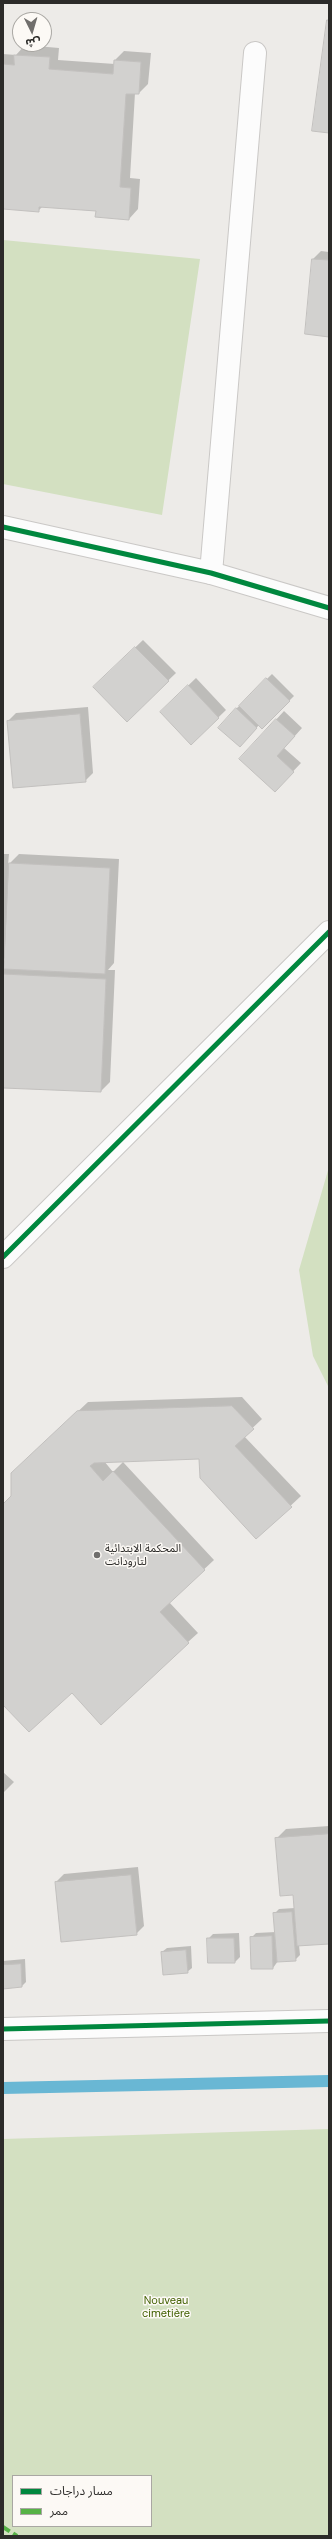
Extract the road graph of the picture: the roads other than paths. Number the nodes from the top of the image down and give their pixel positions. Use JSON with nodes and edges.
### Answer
{"nodes":[{"id":1,"x":255,"y":53,"type":"dead end"},
{"id":2,"x":3,"y":527,"type":"edge"},
{"id":3,"x":211,"y":573,"type":"junction"},
{"id":4,"x":329,"y":608,"type":"edge"},
{"id":5,"x":329,"y":932,"type":"edge"},
{"id":6,"x":3,"y":1257,"type":"edge"},
{"id":7,"x":329,"y":2021,"type":"edge"},
{"id":8,"x":3,"y":2029,"type":"edge"}],
"edges":[{"from":1,"to":3,"type":"street"},
{"from":2,"to":3,"type":"street"},
{"from":3,"to":4,"type":"street"},
{"from":5,"to":6,"type":"street"},
{"from":7,"to":8,"type":"street"}]}
